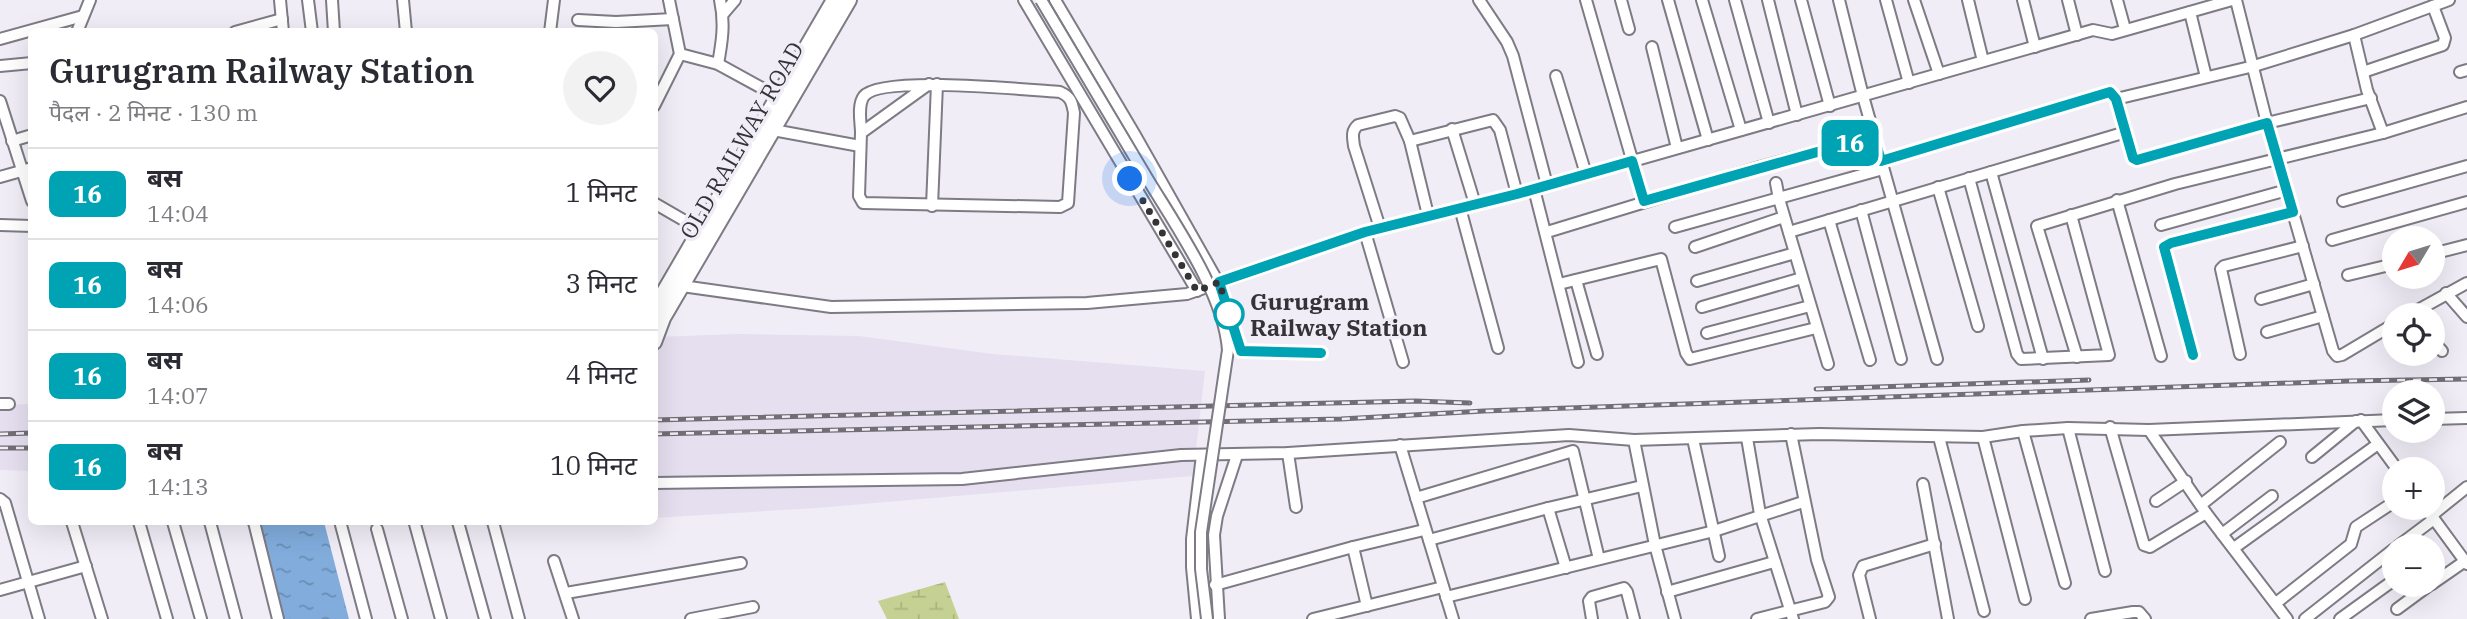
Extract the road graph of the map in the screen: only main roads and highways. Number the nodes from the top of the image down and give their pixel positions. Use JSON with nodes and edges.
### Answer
{"nodes":[{"id":1,"x":834,"y":0,"type":"edge"},
{"id":2,"x":849,"y":0,"type":"edge"},
{"id":3,"x":783,"y":99,"type":"junction"},
{"id":4,"x":658,"y":302,"type":"edge"},
{"id":5,"x":658,"y":331,"type":"edge"}],
"edges":[{"from":1,"to":3,"type":"main road","name":"OLD RAILWAY ROAD"},
{"from":2,"to":3,"type":"main road","name":"OLD RAILWAY ROAD"},
{"from":3,"to":4,"type":"main road","name":"OLD RAILWAY ROAD"},
{"from":3,"to":5,"type":"main road","name":"OLD RAILWAY ROAD"}]}
